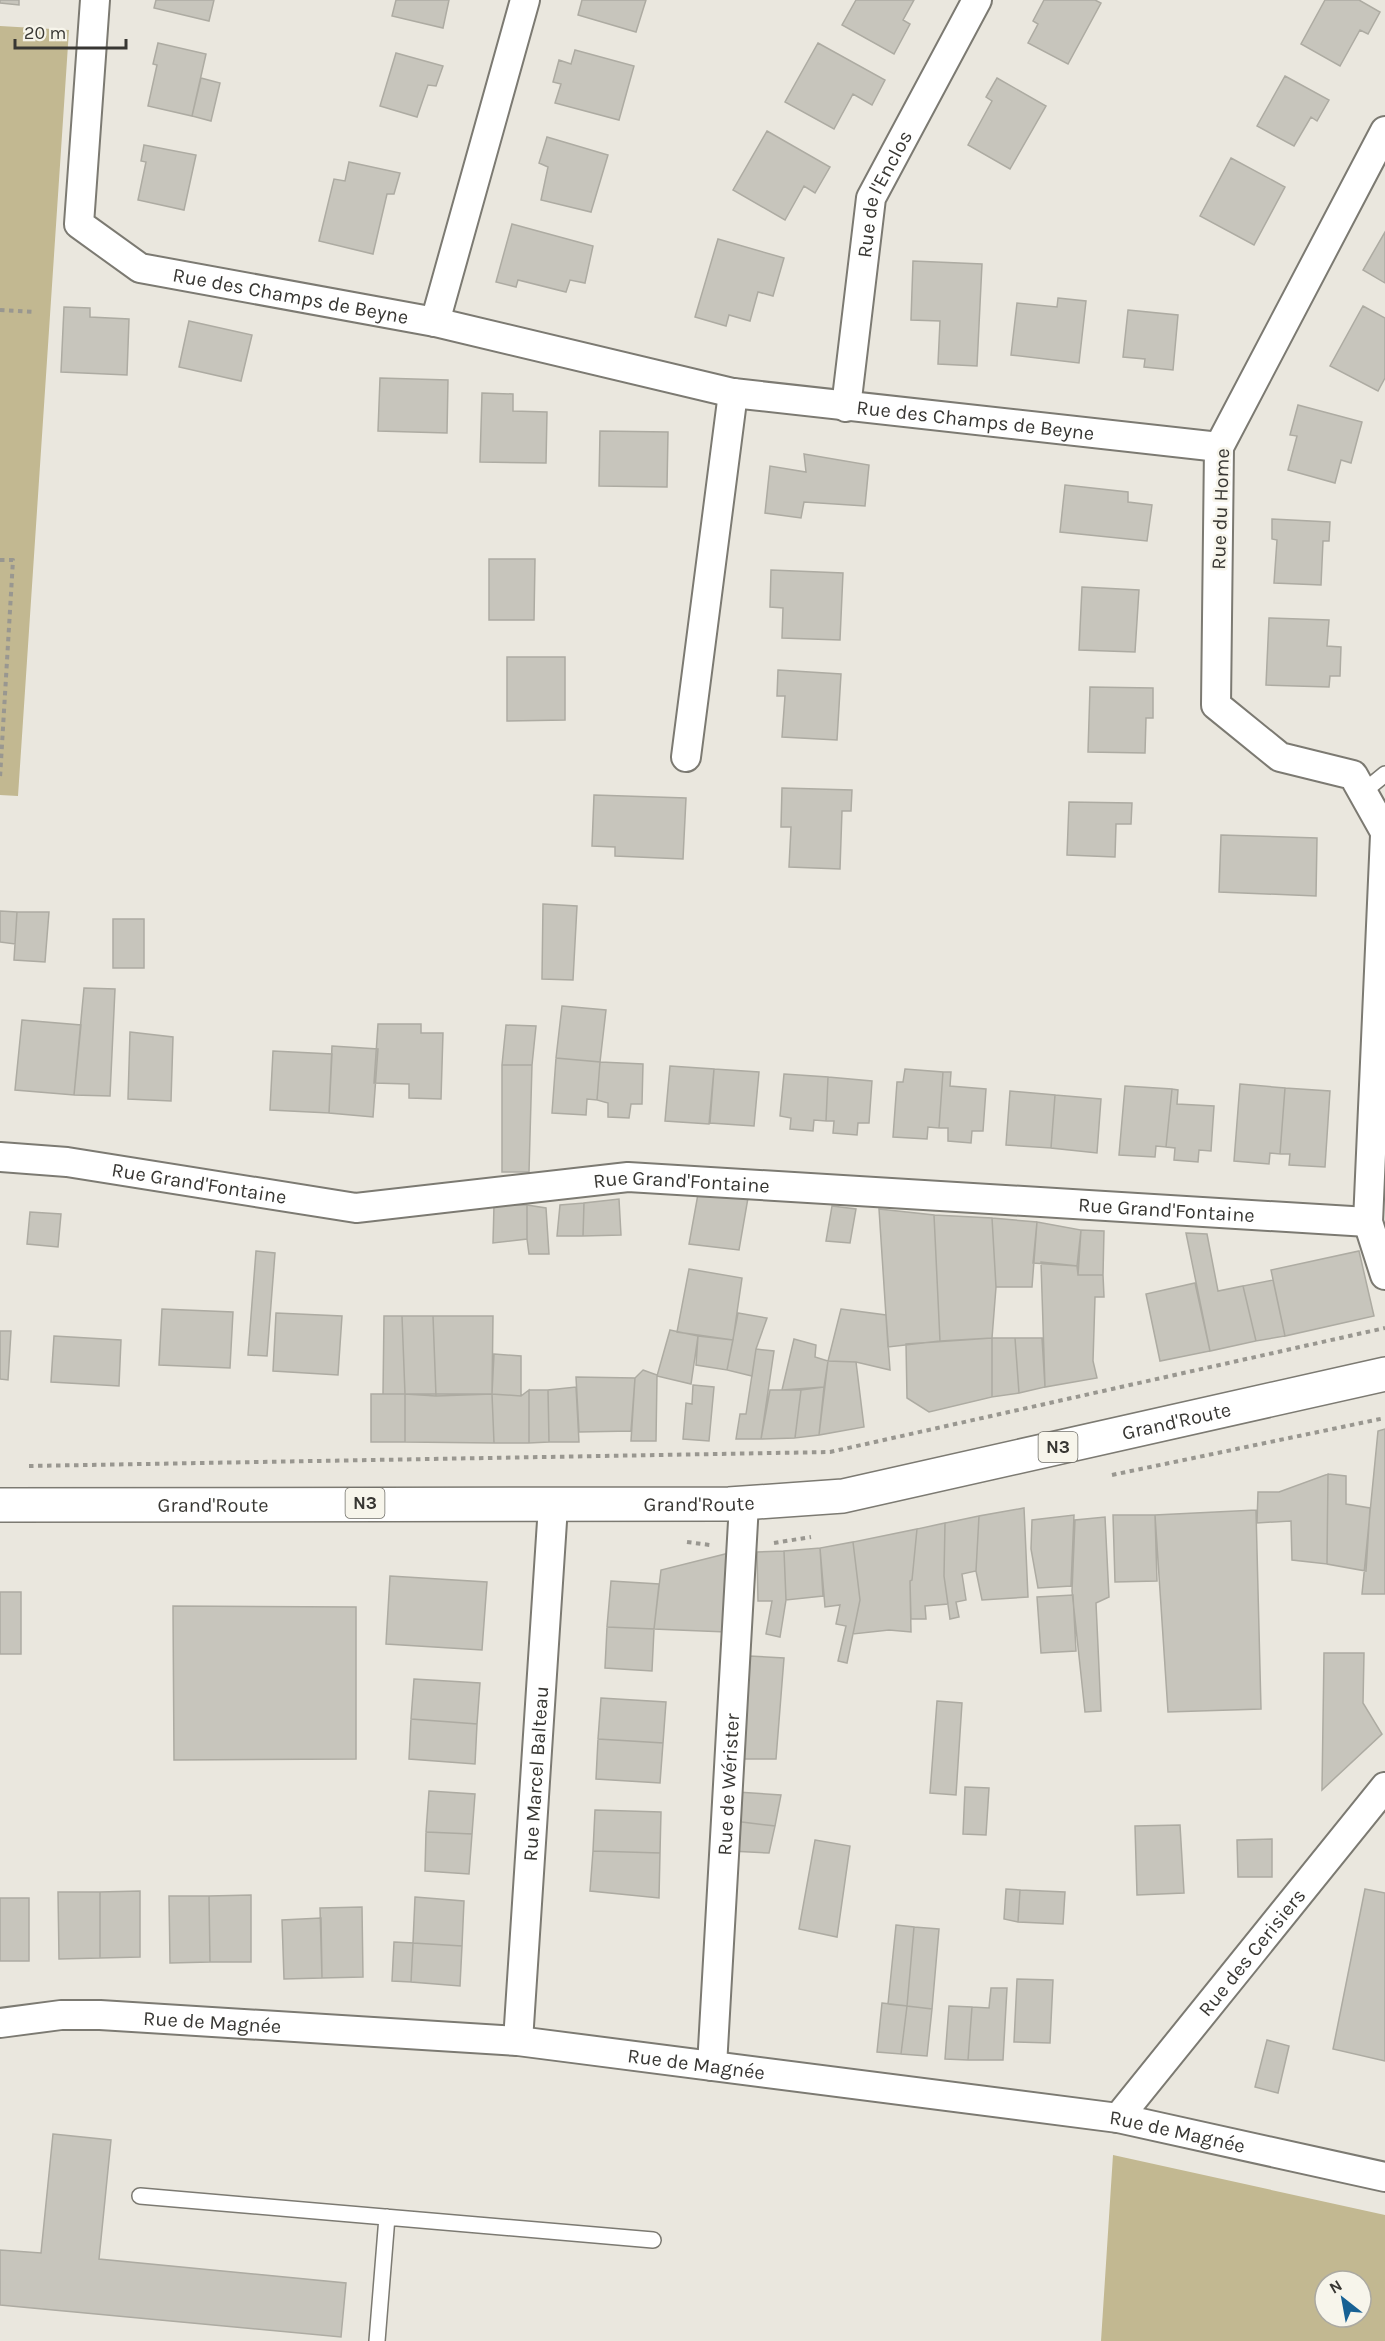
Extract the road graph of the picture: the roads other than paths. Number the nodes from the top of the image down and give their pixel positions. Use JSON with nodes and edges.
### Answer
{"nodes":[{"id":1,"x":95,"y":0,"type":"edge"},
{"id":2,"x":525,"y":0,"type":"edge"},
{"id":3,"x":977,"y":0,"type":"edge"},
{"id":4,"x":1385,"y":131,"type":"edge"},
{"id":5,"x":435,"y":322,"type":"junction"},
{"id":6,"x":733,"y":393,"type":"junction"},
{"id":7,"x":846,"y":407,"type":"junction"},
{"id":8,"x":1219,"y":447,"type":"junction"},
{"id":9,"x":686,"y":757,"type":"dead end"},
{"id":10,"x":1385,"y":774,"type":"edge"},
{"id":11,"x":1363,"y":792,"type":"junction"},
{"id":12,"x":1385,"y":834,"type":"edge"},
{"id":13,"x":0,"y":1157,"type":"edge"},
{"id":14,"x":1368,"y":1222,"type":"junction"},
{"id":15,"x":1385,"y":1275,"type":"edge"},
{"id":16,"x":1385,"y":1374,"type":"edge"},
{"id":17,"x":744,"y":1504,"type":"junction"},
{"id":18,"x":0,"y":1505,"type":"edge"},
{"id":19,"x":553,"y":1506,"type":"junction"},
{"id":20,"x":1385,"y":1787,"type":"edge"},
{"id":21,"x":0,"y":2023,"type":"edge"},
{"id":22,"x":518,"y":2041,"type":"junction"},
{"id":23,"x":712,"y":2066,"type":"junction"},
{"id":24,"x":1118,"y":2118,"type":"junction"},
{"id":25,"x":1385,"y":2176,"type":"edge"},
{"id":26,"x":140,"y":2196,"type":"dead end"},
{"id":27,"x":387,"y":2217,"type":"junction"},
{"id":28,"x":653,"y":2240,"type":"dead end"},
{"id":29,"x":377,"y":2341,"type":"edge"}],
"edges":[{"from":1,"to":5,"type":"street","name":"Rue des Champs de Beyne"},
{"from":2,"to":5,"type":"street"},
{"from":3,"to":7,"type":"street","name":"Rue de l'Enclos"},
{"from":4,"to":8,"type":"street","name":"Rue du Home"},
{"from":5,"to":6,"type":"street","name":"Rue des Champs de Beyne"},
{"from":6,"to":7,"type":"street","name":"Rue des Champs de Beyne"},
{"from":6,"to":9,"type":"street"},
{"from":7,"to":8,"type":"street","name":"Rue des Champs de Beyne"},
{"from":8,"to":11,"type":"street","name":"Rue du Home"},
{"from":10,"to":11,"type":"lane"},
{"from":11,"to":12,"type":"street","name":"Rue du Home"},
{"from":12,"to":14,"type":"street","name":"Rue du Home"},
{"from":13,"to":14,"type":"street","name":"Rue Grand'Fontaine"},
{"from":14,"to":15,"type":"street","name":"Rue du Home"},
{"from":16,"to":17,"type":"main road","name":"Grand'Route","number":"N3"},
{"from":17,"to":19,"type":"main road","name":"Grand'Route","number":"N3"},
{"from":17,"to":23,"type":"street","name":"Rue de Wérister"},
{"from":18,"to":19,"type":"main road","name":"Grand'Route","number":"N3"},
{"from":19,"to":22,"type":"street","name":"Rue Marcel Balteau"},
{"from":20,"to":24,"type":"street","name":"Rue des Cerisiers"},
{"from":21,"to":22,"type":"street","name":"Rue de Magnée"},
{"from":22,"to":23,"type":"street","name":"Rue de Magnée"},
{"from":23,"to":24,"type":"street","name":"Rue de Magnée"},
{"from":24,"to":25,"type":"street","name":"Rue de Magnée"},
{"from":26,"to":27,"type":"lane"},
{"from":27,"to":28,"type":"lane"},
{"from":27,"to":29,"type":"lane"}]}
